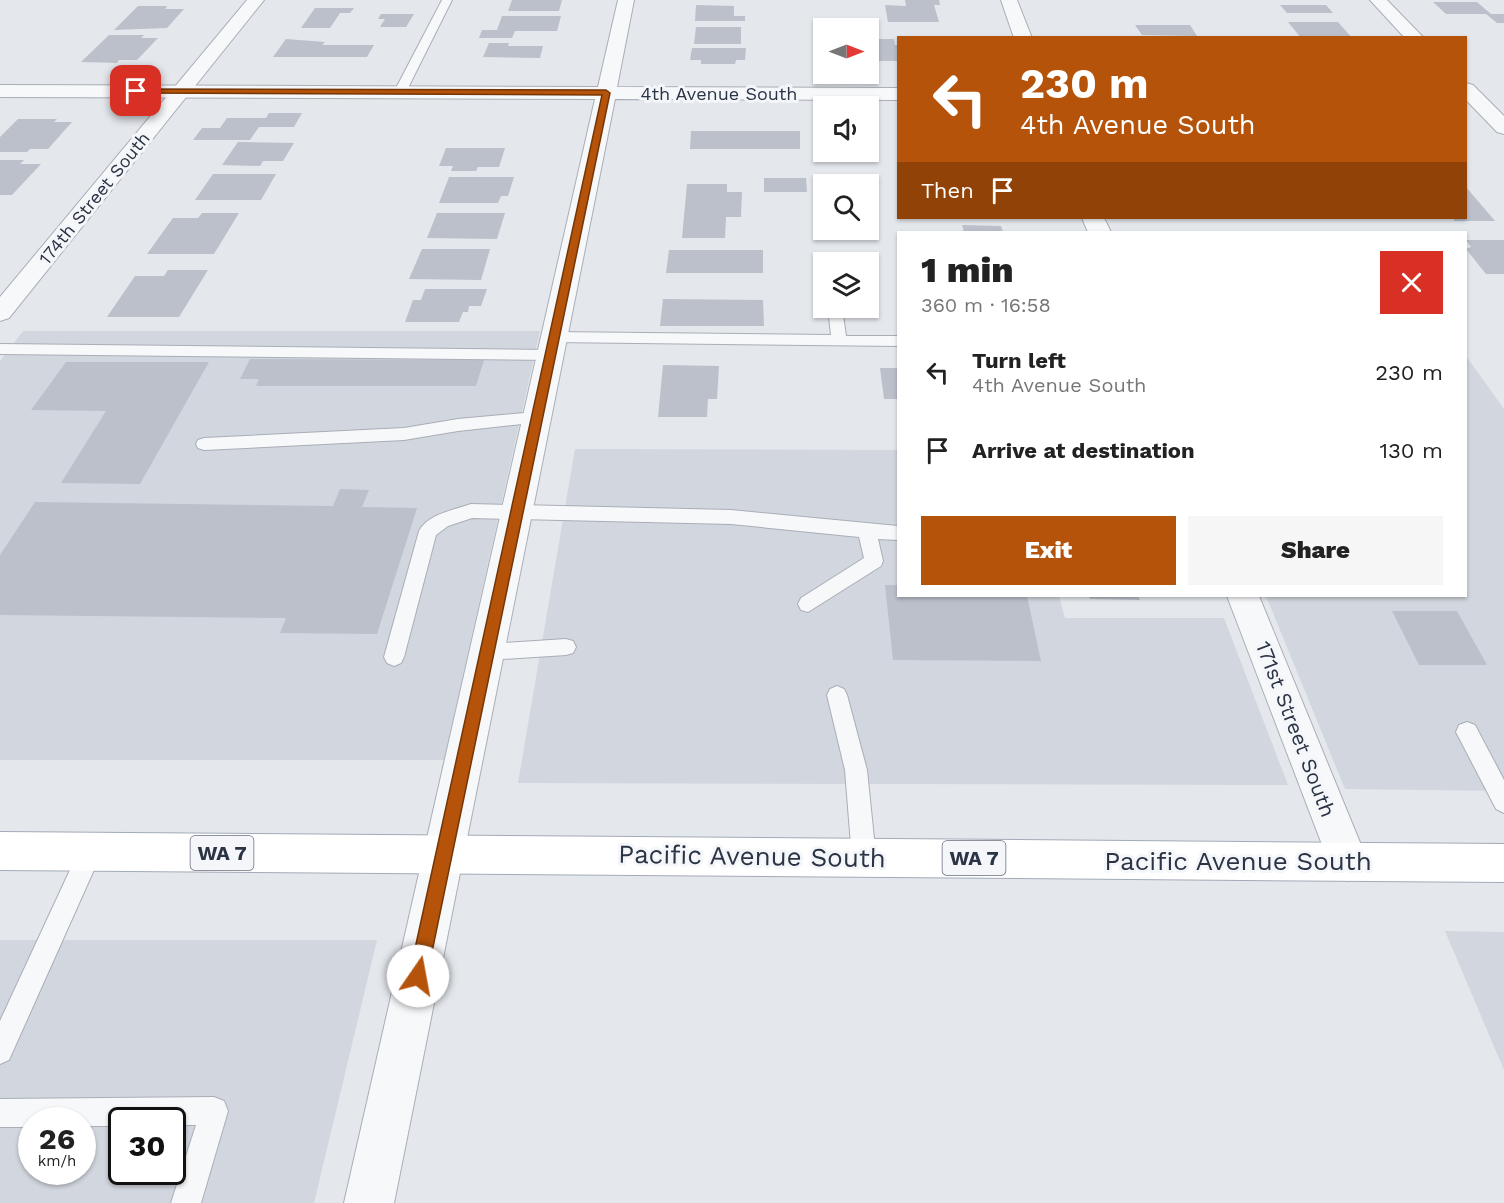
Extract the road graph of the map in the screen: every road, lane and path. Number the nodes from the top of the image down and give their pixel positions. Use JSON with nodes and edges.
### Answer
{"nodes":[{"id":1,"x":256,"y":0,"type":"edge"},
{"id":2,"x":447,"y":0,"type":"edge"},
{"id":3,"x":626,"y":0,"type":"edge"},
{"id":4,"x":1010,"y":0,"type":"edge"},
{"id":5,"x":1378,"y":0,"type":"edge"},
{"id":6,"x":1022,"y":36,"type":"edge"},
{"id":7,"x":1413,"y":36,"type":"edge"},
{"id":8,"x":0,"y":91,"type":"edge"},
{"id":9,"x":181,"y":91,"type":"junction"},
{"id":10,"x":400,"y":92,"type":"junction"},
{"id":11,"x":606,"y":93,"type":"junction"},
{"id":12,"x":897,"y":94,"type":"edge"},
{"id":13,"x":1468,"y":94,"type":"edge"},
{"id":14,"x":1504,"y":96,"type":"edge"},
{"id":15,"x":1504,"y":128,"type":"edge"},
{"id":16,"x":0,"y":313,"type":"edge"},
{"id":17,"x":836,"y":318,"type":"edge"},
{"id":18,"x":839,"y":340,"type":"junction"},
{"id":19,"x":897,"y":341,"type":"edge"},
{"id":20,"x":550,"y":346,"type":"junction"},
{"id":21,"x":0,"y":350,"type":"edge"},
{"id":22,"x":536,"y":418,"type":"junction"},
{"id":23,"x":204,"y":444,"type":"dead end"},
{"id":24,"x":516,"y":512,"type":"junction"},
{"id":25,"x":867,"y":531,"type":"junction"},
{"id":26,"x":897,"y":532,"type":"edge"},
{"id":27,"x":1243,"y":597,"type":"edge"},
{"id":28,"x":808,"y":604,"type":"dead end"},
{"id":29,"x":566,"y":647,"type":"dead end"},
{"id":30,"x":487,"y":652,"type":"junction"},
{"id":31,"x":394,"y":657,"type":"dead end"},
{"id":32,"x":837,"y":694,"type":"dead end"},
{"id":33,"x":1467,"y":732,"type":"dead end"},
{"id":34,"x":1504,"y":802,"type":"edge"},
{"id":35,"x":0,"y":851,"type":"edge"},
{"id":36,"x":90,"y":852,"type":"junction"},
{"id":37,"x":444,"y":854,"type":"junction"},
{"id":38,"x":864,"y":858,"type":"junction"},
{"id":39,"x":1348,"y":861,"type":"junction"},
{"id":40,"x":1504,"y":863,"type":"edge"},
{"id":41,"x":0,"y":1051,"type":"edge"},
{"id":42,"x":0,"y":1113,"type":"edge"},
{"id":43,"x":186,"y":1203,"type":"edge"},
{"id":44,"x":369,"y":1203,"type":"edge"}],
"edges":[{"from":1,"to":9,"type":"street","name":"174th Street South"},
{"from":2,"to":10,"type":"lane"},
{"from":3,"to":11,"type":"street"},
{"from":4,"to":6,"type":"street"},
{"from":5,"to":7,"type":"street"},
{"from":8,"to":9,"type":"street","name":"4th Avenue South"},
{"from":9,"to":10,"type":"street","name":"4th Avenue South"},
{"from":9,"to":16,"type":"street","name":"174th Street South"},
{"from":10,"to":11,"type":"street","name":"4th Avenue South"},
{"from":11,"to":12,"type":"street","name":"4th Avenue South"},
{"from":11,"to":20,"type":"street"},
{"from":13,"to":14,"type":"street"},
{"from":13,"to":15,"type":"street"},
{"from":17,"to":18,"type":"lane"},
{"from":18,"to":19,"type":"lane"},
{"from":18,"to":20,"type":"lane"},
{"from":20,"to":21,"type":"lane"},
{"from":20,"to":22,"type":"street"},
{"from":22,"to":23,"type":"lane"},
{"from":22,"to":24,"type":"street"},
{"from":24,"to":25,"type":"lane"},
{"from":24,"to":30,"type":"street"},
{"from":24,"to":31,"type":"lane"},
{"from":25,"to":26,"type":"lane"},
{"from":25,"to":28,"type":"lane"},
{"from":27,"to":39,"type":"street","name":"171st Street South"},
{"from":29,"to":30,"type":"lane"},
{"from":30,"to":37,"type":"street"},
{"from":32,"to":38,"type":"lane"},
{"from":33,"to":34,"type":"lane"},
{"from":35,"to":36,"type":"main road","name":"Pacific Avenue South","number":"WA 7"},
{"from":36,"to":37,"type":"main road","name":"Pacific Avenue South","number":"WA 7"},
{"from":36,"to":41,"type":"lane"},
{"from":37,"to":38,"type":"main road","name":"Pacific Avenue South","number":"WA 7"},
{"from":37,"to":44,"type":"street"},
{"from":38,"to":39,"type":"main road","name":"Pacific Avenue South","number":"WA 7"},
{"from":39,"to":40,"type":"main road","name":"Pacific Avenue South","number":"WA 7"},
{"from":42,"to":43,"type":"lane"}]}
